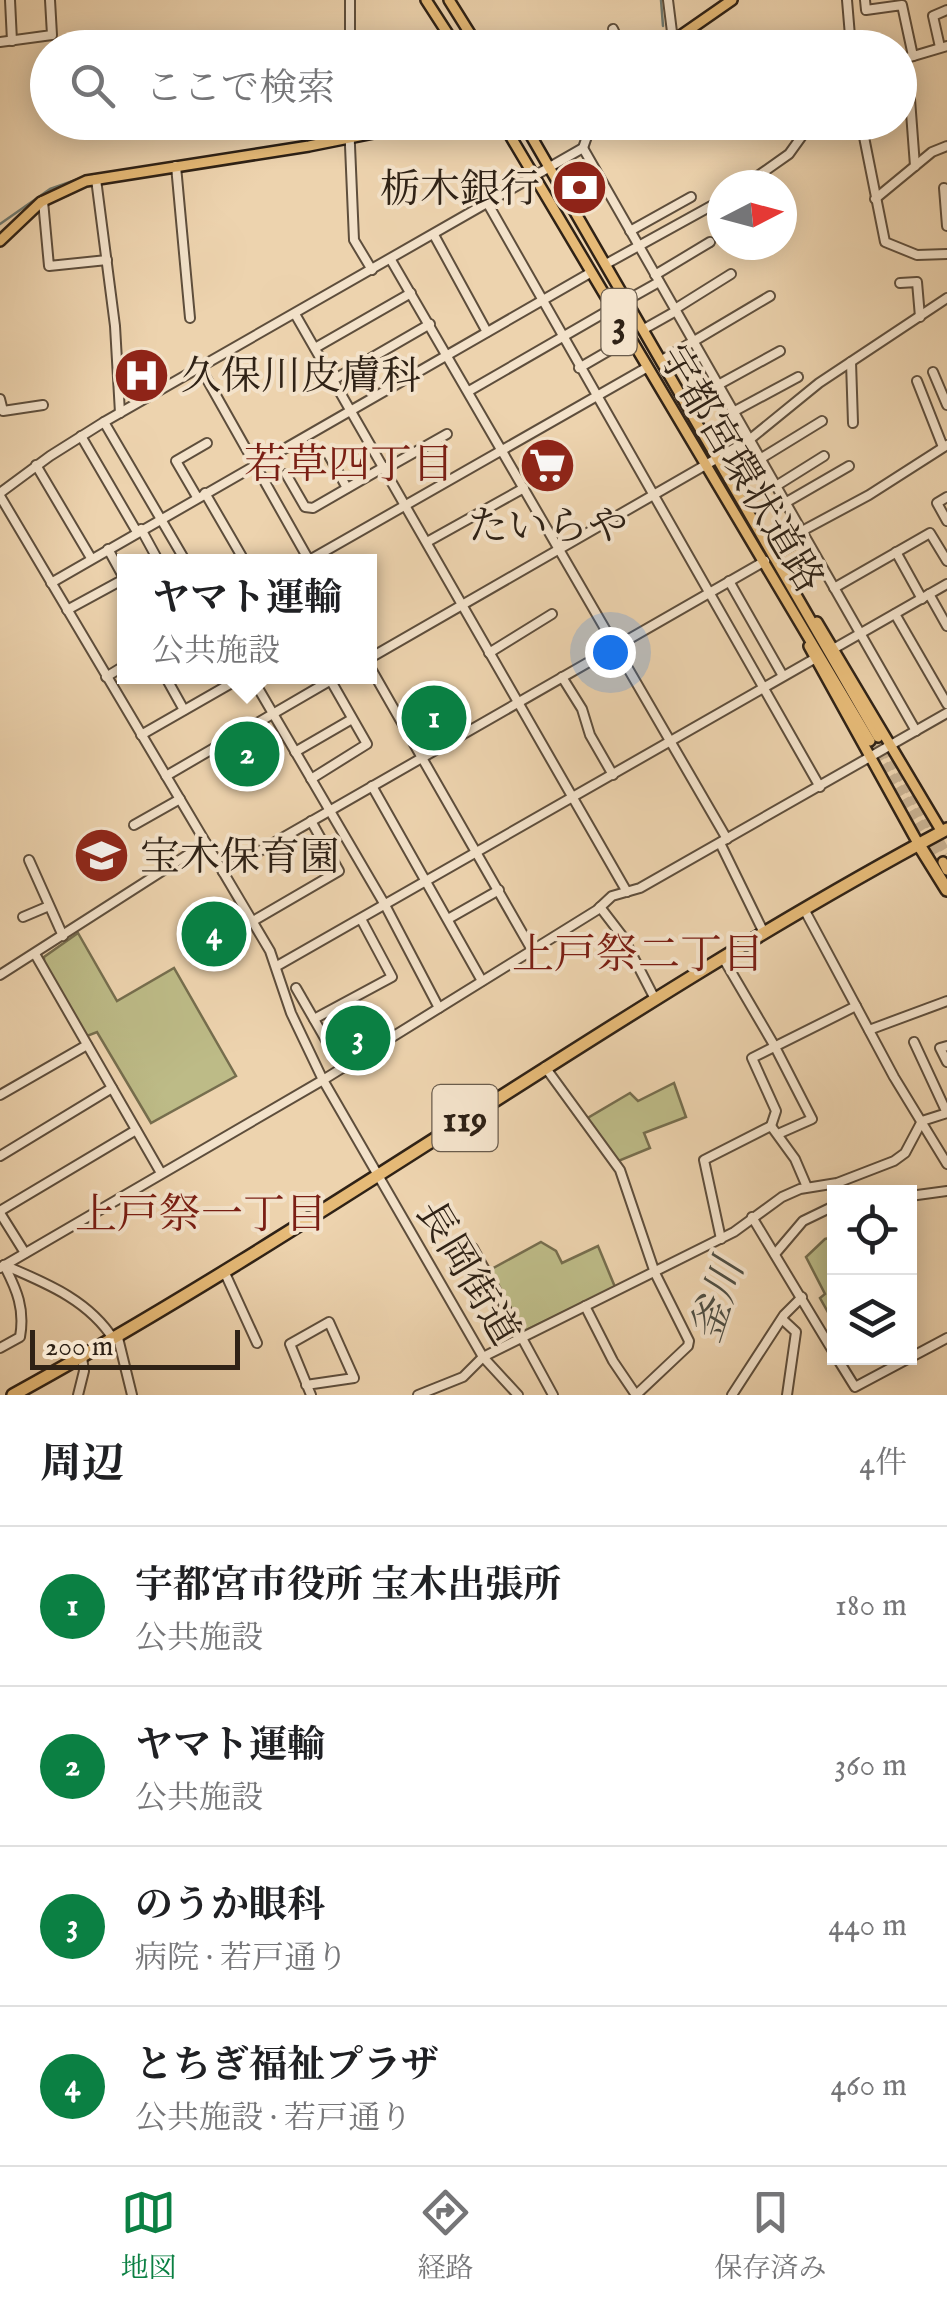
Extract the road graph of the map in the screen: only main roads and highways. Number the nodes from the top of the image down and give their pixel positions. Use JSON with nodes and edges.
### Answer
{"nodes":[{"id":1,"x":426,"y":0,"type":"edge"},
{"id":2,"x":449,"y":0,"type":"edge"},
{"id":3,"x":732,"y":0,"type":"edge"},
{"id":4,"x":445,"y":30,"type":"edge"},
{"id":5,"x":468,"y":30,"type":"edge"},
{"id":6,"x":688,"y":30,"type":"edge"},
{"id":7,"x":344,"y":140,"type":"edge"},
{"id":8,"x":512,"y":140,"type":"edge"},
{"id":9,"x":534,"y":140,"type":"edge"},
{"id":10,"x":0,"y":241,"type":"edge"},
{"id":11,"x":712,"y":462,"type":"junction"},
{"id":12,"x":769,"y":559,"type":"junction"},
{"id":13,"x":804,"y":610,"type":"junction"},
{"id":14,"x":804,"y":628,"type":"junction"},
{"id":15,"x":946,"y":834,"type":"edge"},
{"id":16,"x":919,"y":845,"type":"junction"},
{"id":17,"x":947,"y":890,"type":"edge"},
{"id":18,"x":12,"y":1395,"type":"edge"}],
"edges":[{"from":1,"to":4,"type":"main road"},
{"from":2,"to":5,"type":"main road"},
{"from":3,"to":6,"type":"main road"},
{"from":7,"to":10,"type":"main road"},
{"from":8,"to":11,"type":"main road","name":"宇都宮環状道路","number":"3"},
{"from":9,"to":11,"type":"main road","name":"宇都宮環状道路","number":"3"},
{"from":11,"to":12,"type":"main road","name":"宇都宮環状道路","number":"3"},
{"from":12,"to":13,"type":"main road","name":"宇都宮環状道路","number":"3"},
{"from":12,"to":14,"type":"main road","name":"宇都宮環状道路","number":"3"},
{"from":13,"to":14,"type":"main road","name":"宇都宮環状道路","number":"3"},
{"from":13,"to":15,"type":"main road","number":"3"},
{"from":14,"to":16,"type":"main road","number":"3"},
{"from":15,"to":16,"type":"highway","number":"119"},
{"from":16,"to":17,"type":"highway"},
{"from":16,"to":18,"type":"highway","number":"119"}]}
